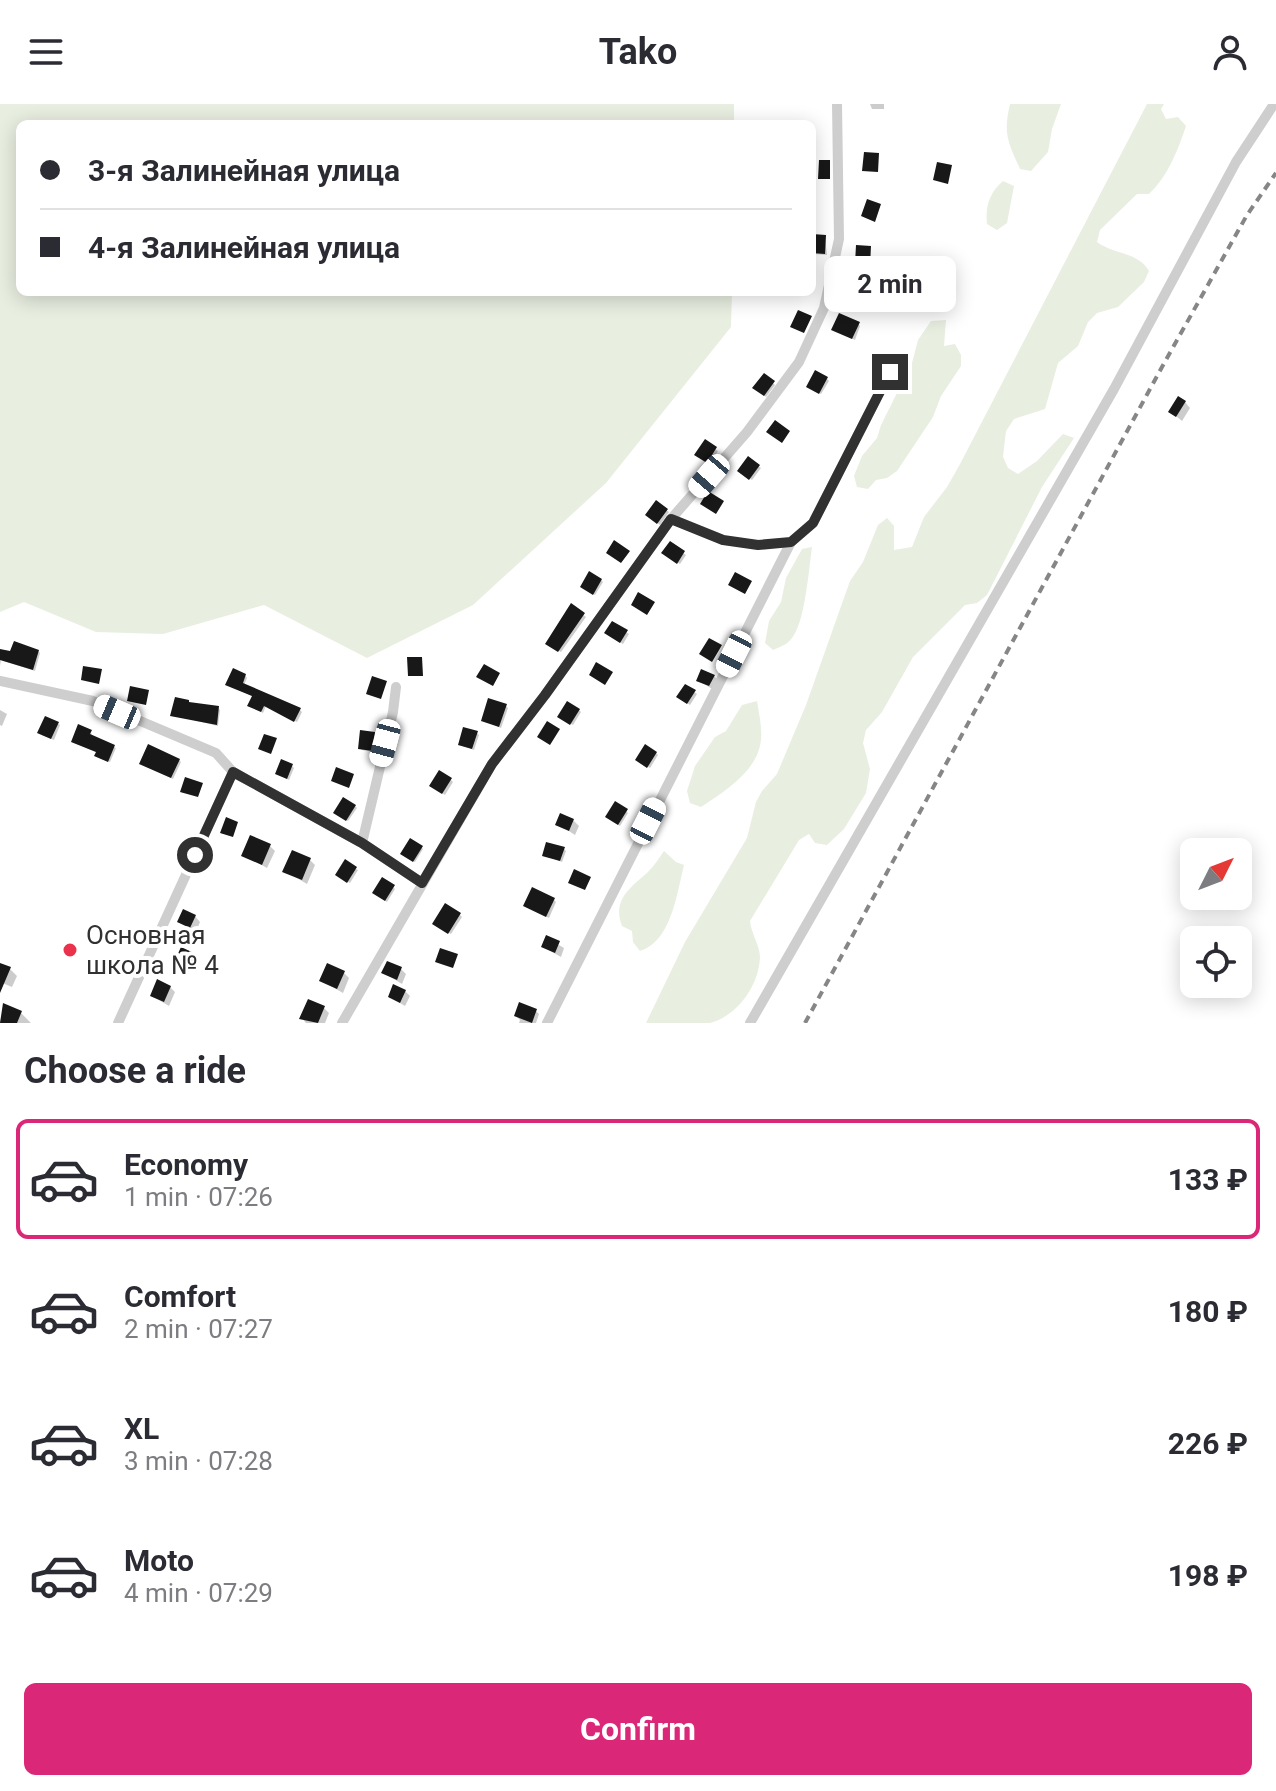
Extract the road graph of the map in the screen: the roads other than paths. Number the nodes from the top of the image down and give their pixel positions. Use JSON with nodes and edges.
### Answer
{"nodes":[{"id":1,"x":837,"y":104,"type":"edge"},
{"id":2,"x":1274,"y":104,"type":"edge"},
{"id":3,"x":890,"y":372,"type":"dead end"},
{"id":4,"x":671,"y":519,"type":"junction"},
{"id":5,"x":791,"y":542,"type":"junction"},
{"id":6,"x":0,"y":681,"type":"edge"},
{"id":7,"x":396,"y":687,"type":"dead end"},
{"id":8,"x":233,"y":772,"type":"junction"},
{"id":9,"x":362,"y":843,"type":"junction"},
{"id":10,"x":422,"y":883,"type":"junction"},
{"id":11,"x":118,"y":1023,"type":"edge"},
{"id":12,"x":342,"y":1023,"type":"edge"},
{"id":13,"x":547,"y":1023,"type":"edge"},
{"id":14,"x":750,"y":1023,"type":"edge"}],
"edges":[{"from":1,"to":4,"type":"street"},
{"from":2,"to":14,"type":"street"},
{"from":3,"to":5,"type":"street"},
{"from":4,"to":5,"type":"lane"},
{"from":4,"to":10,"type":"street"},
{"from":5,"to":13,"type":"street"},
{"from":6,"to":8,"type":"street"},
{"from":7,"to":9,"type":"street"},
{"from":8,"to":9,"type":"street"},
{"from":8,"to":11,"type":"street"},
{"from":9,"to":10,"type":"street"},
{"from":10,"to":12,"type":"street"}]}
